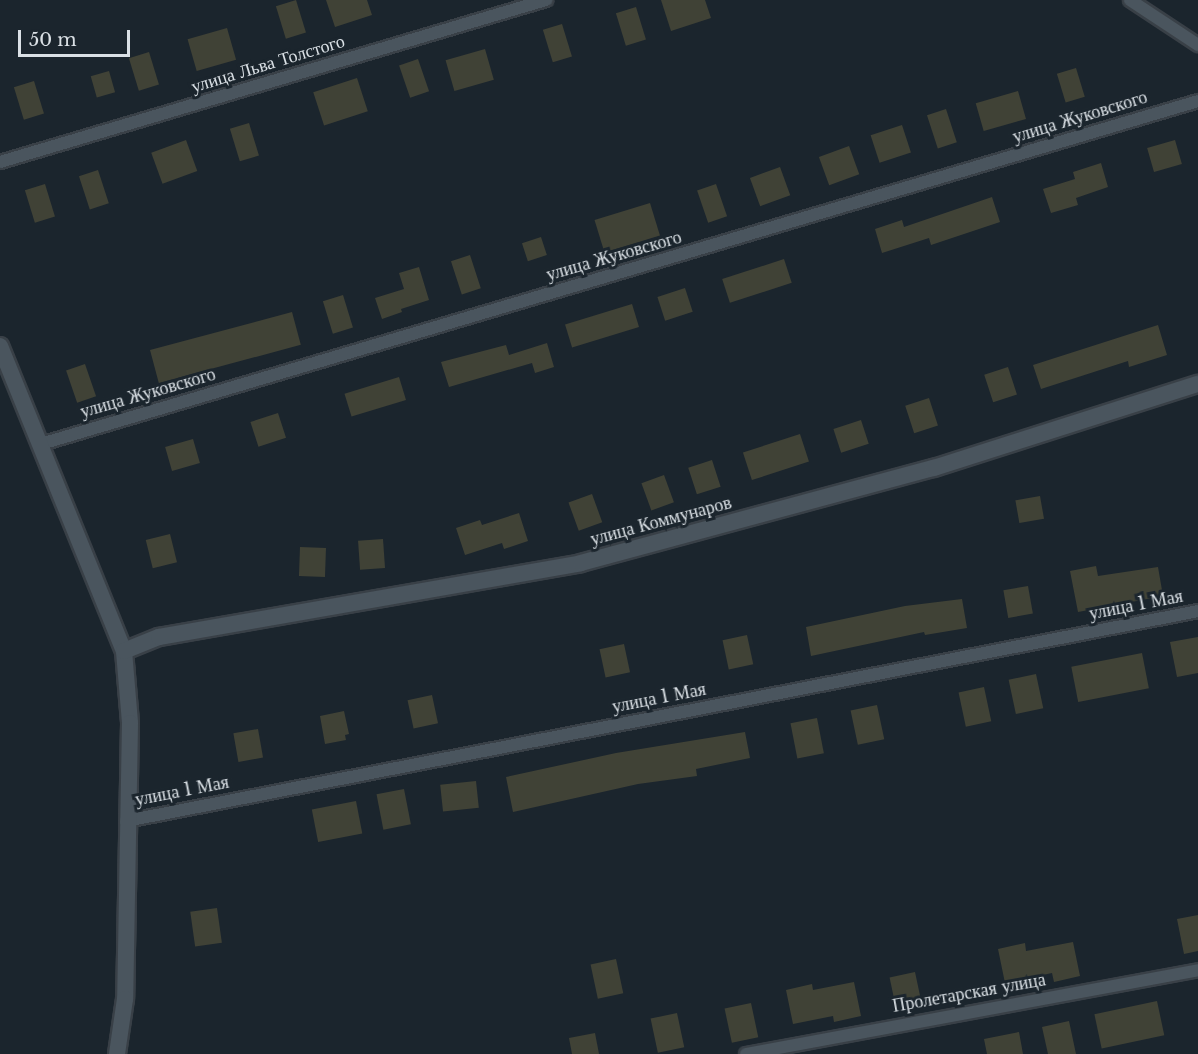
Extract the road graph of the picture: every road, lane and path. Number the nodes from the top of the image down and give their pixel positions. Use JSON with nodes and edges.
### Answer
{"nodes":[{"id":1,"x":546,"y":0,"type":"edge"},
{"id":2,"x":1130,"y":0,"type":"edge"},
{"id":3,"x":1198,"y":45,"type":"edge"},
{"id":4,"x":1198,"y":101,"type":"edge"},
{"id":5,"x":0,"y":162,"type":"edge"},
{"id":6,"x":0,"y":346,"type":"edge"},
{"id":7,"x":1198,"y":384,"type":"edge"},
{"id":8,"x":40,"y":444,"type":"junction"},
{"id":9,"x":1198,"y":611,"type":"edge"},
{"id":10,"x":124,"y":651,"type":"junction"},
{"id":11,"x":126,"y":821,"type":"junction"},
{"id":12,"x":1198,"y":970,"type":"edge"},
{"id":13,"x":117,"y":1054,"type":"edge"},
{"id":14,"x":746,"y":1054,"type":"edge"}],
"edges":[{"from":1,"to":5,"type":"street","name":"улица Льва Толстого"},
{"from":2,"to":3,"type":"street"},
{"from":4,"to":8,"type":"street","name":"улица Жуковского"},
{"from":6,"to":8,"type":"main road"},
{"from":7,"to":10,"type":"main road","name":"улица Коммунаров"},
{"from":8,"to":10,"type":"main road"},
{"from":9,"to":11,"type":"street","name":"улица 1 Мая"},
{"from":10,"to":11,"type":"main road"},
{"from":11,"to":13,"type":"main road"},
{"from":12,"to":14,"type":"street","name":"Пролетарская улица"}]}
